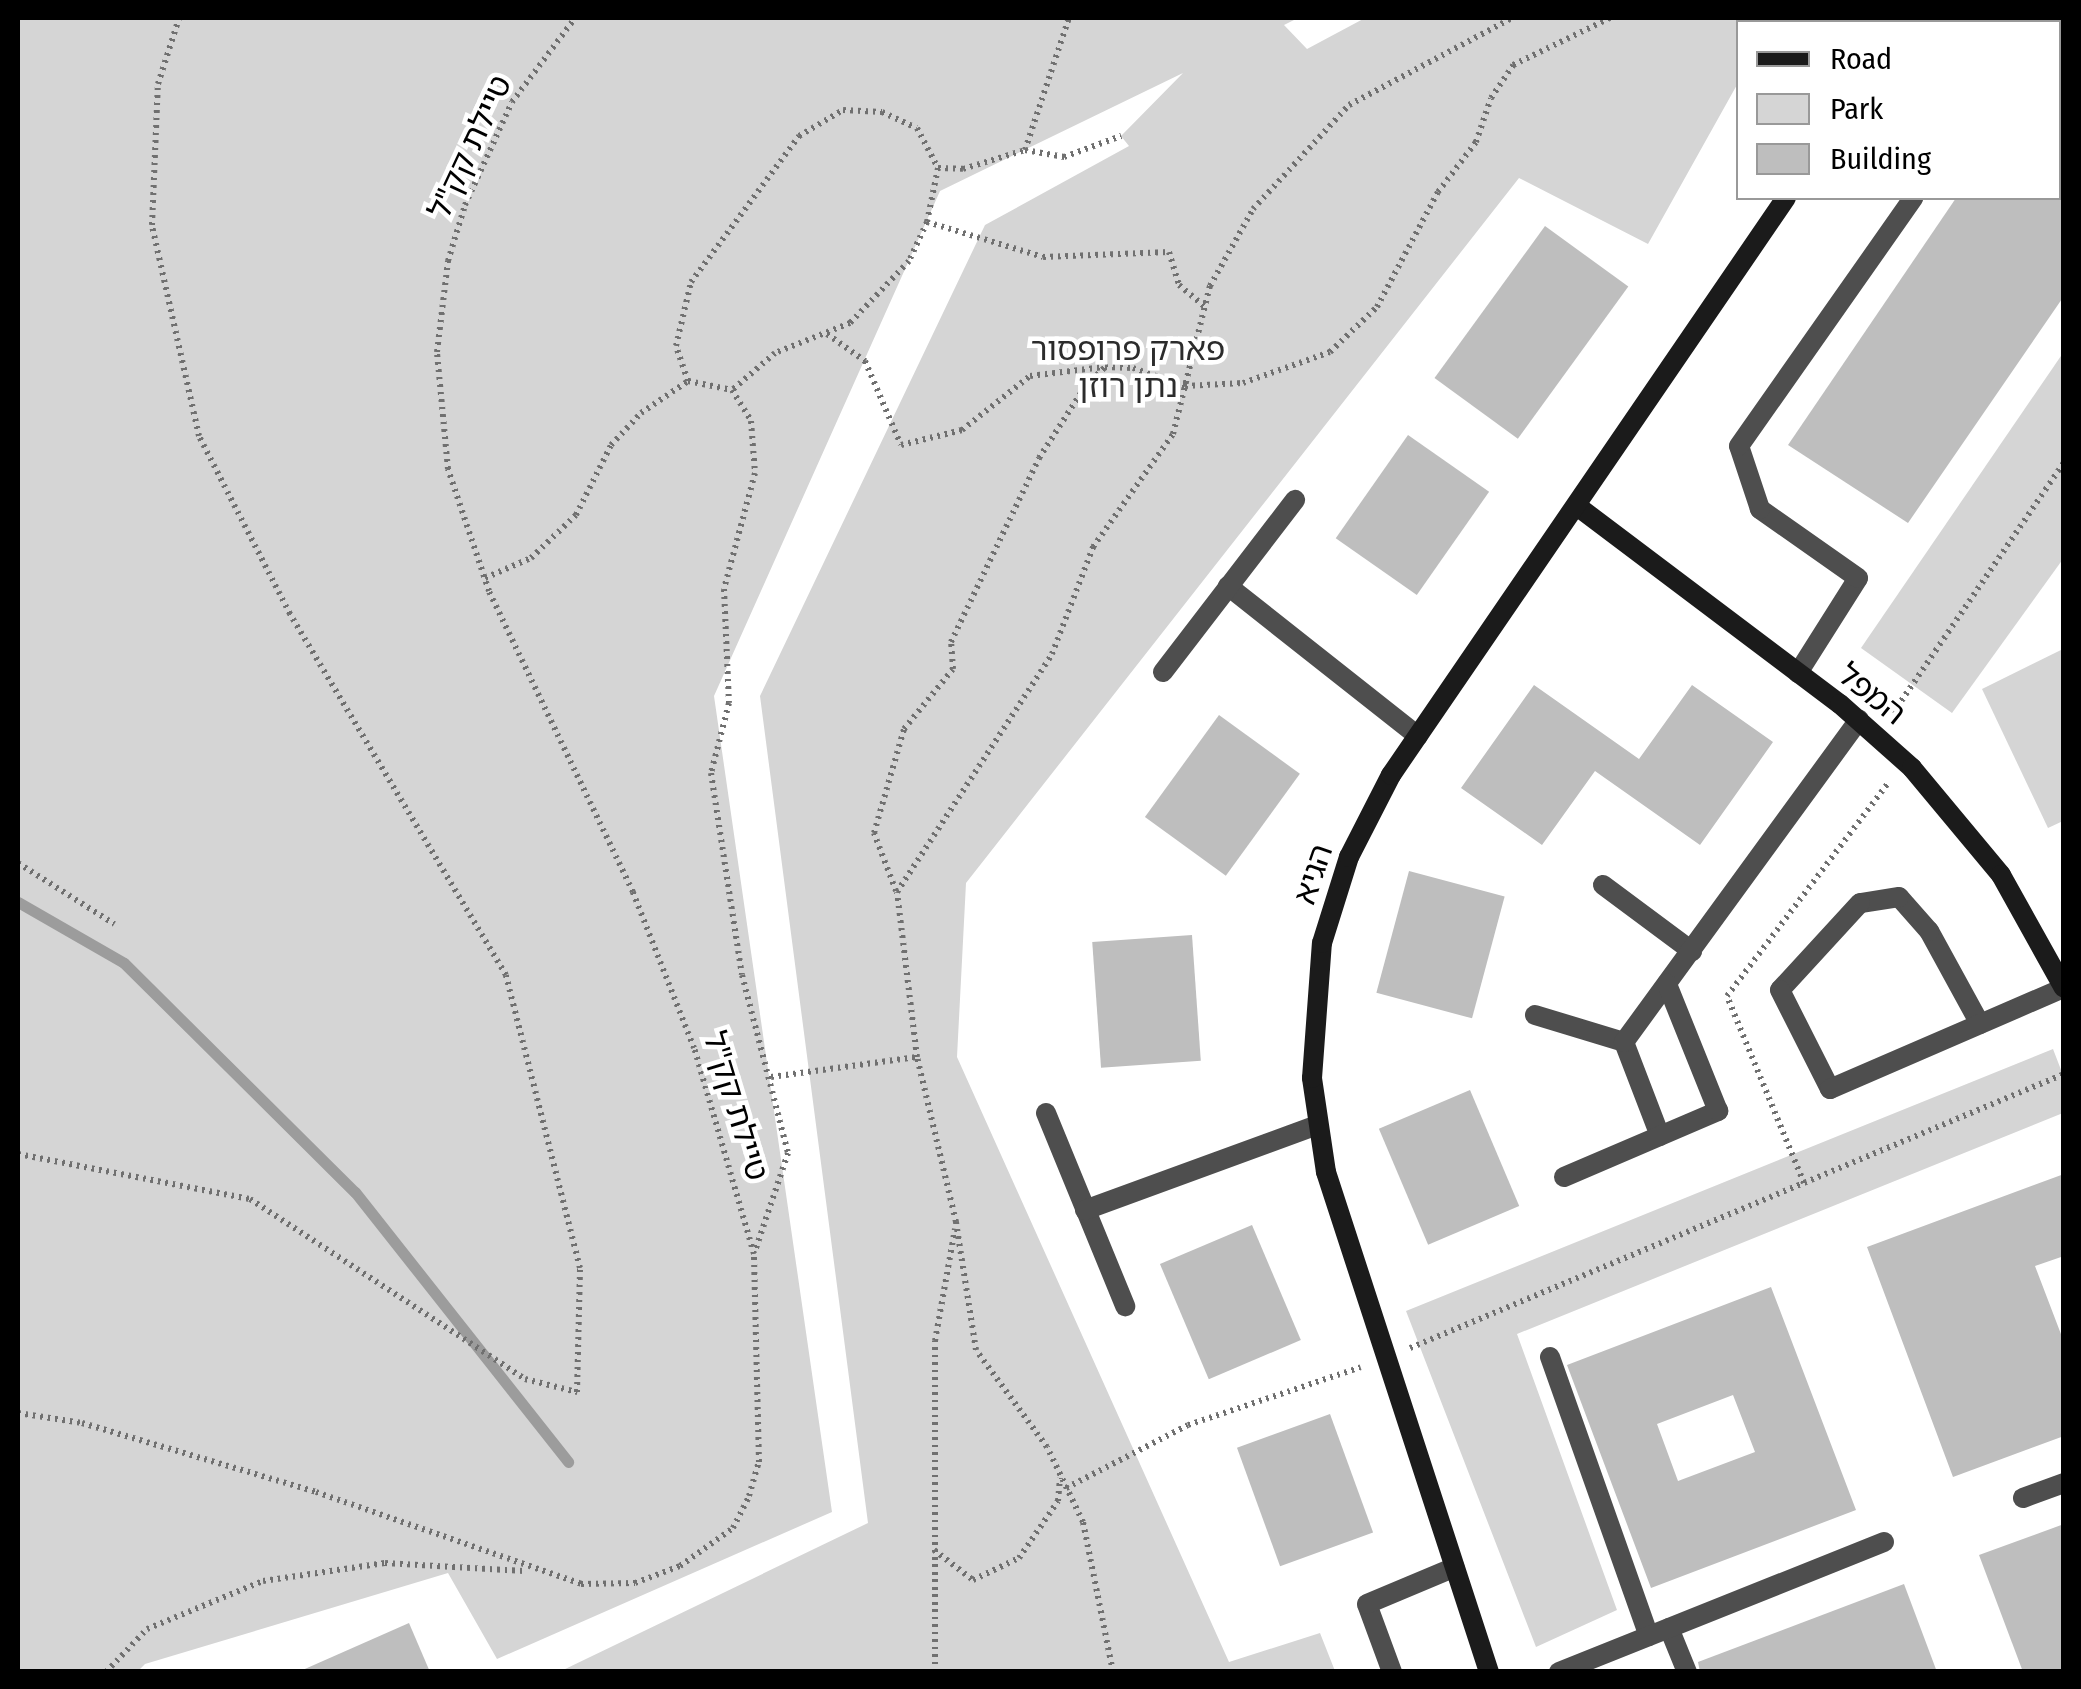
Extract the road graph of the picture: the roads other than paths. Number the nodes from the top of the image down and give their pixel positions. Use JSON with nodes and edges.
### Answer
{"nodes":[{"id":1,"x":1785,"y":200,"type":"edge"},
{"id":2,"x":1913,"y":200,"type":"edge"},
{"id":3,"x":1295,"y":500,"type":"dead end"},
{"id":4,"x":1577,"y":506,"type":"junction"},
{"id":5,"x":1228,"y":586,"type":"junction"},
{"id":6,"x":1163,"y":672,"type":"dead end"},
{"id":7,"x":1798,"y":674,"type":"junction"},
{"id":8,"x":1859,"y":720,"type":"junction"},
{"id":9,"x":1418,"y":736,"type":"junction"},
{"id":10,"x":1602,"y":885,"type":"dead end"},
{"id":11,"x":1692,"y":951,"type":"junction"},
{"id":12,"x":1667,"y":984,"type":"junction"},
{"id":13,"x":2064,"y":988,"type":"edge"},
{"id":14,"x":1535,"y":1015,"type":"dead end"},
{"id":15,"x":1980,"y":1024,"type":"junction"},
{"id":16,"x":1624,"y":1042,"type":"junction"},
{"id":17,"x":1046,"y":1113,"type":"dead end"},
{"id":18,"x":1316,"y":1125,"type":"junction"},
{"id":19,"x":1660,"y":1136,"type":"junction"},
{"id":20,"x":1564,"y":1177,"type":"dead end"},
{"id":21,"x":1086,"y":1210,"type":"junction"},
{"id":22,"x":1124,"y":1306,"type":"dead end"},
{"id":23,"x":1550,"y":1357,"type":"dead end"},
{"id":24,"x":2064,"y":1483,"type":"edge"},
{"id":25,"x":2023,"y":1498,"type":"dead end"},
{"id":26,"x":1884,"y":1542,"type":"dead end"},
{"id":27,"x":1455,"y":1567,"type":"junction"},
{"id":28,"x":1670,"y":1628,"type":"junction"},
{"id":29,"x":1649,"y":1636,"type":"junction"},
{"id":30,"x":1392,"y":1672,"type":"edge"},
{"id":31,"x":1489,"y":1672,"type":"edge"},
{"id":32,"x":1559,"y":1672,"type":"edge"},
{"id":33,"x":1687,"y":1672,"type":"edge"}],
"edges":[{"from":1,"to":4,"type":"street","name":"הגיא"},
{"from":2,"to":7,"type":"lane"},
{"from":3,"to":5,"type":"lane"},
{"from":4,"to":7,"type":"street","name":"המפל"},
{"from":4,"to":9,"type":"street","name":"הגיא"},
{"from":5,"to":6,"type":"lane"},
{"from":5,"to":9,"type":"lane"},
{"from":7,"to":8,"type":"street","name":"המפל"},
{"from":8,"to":11,"type":"lane"},
{"from":8,"to":13,"type":"street","name":"המפל"},
{"from":9,"to":18,"type":"street","name":"הגיא"},
{"from":10,"to":11,"type":"lane"},
{"from":11,"to":12,"type":"lane"},
{"from":12,"to":16,"type":"lane"},
{"from":12,"to":19,"type":"lane"},
{"from":13,"to":15,"type":"lane"},
{"from":14,"to":16,"type":"lane"},
{"from":15,"to":15,"type":"lane"},
{"from":16,"to":19,"type":"lane"},
{"from":17,"to":21,"type":"lane"},
{"from":18,"to":21,"type":"lane"},
{"from":18,"to":27,"type":"street","name":"הגיא"},
{"from":19,"to":20,"type":"lane"},
{"from":21,"to":22,"type":"lane"},
{"from":23,"to":29,"type":"lane"},
{"from":24,"to":25,"type":"lane"},
{"from":26,"to":28,"type":"lane"},
{"from":27,"to":30,"type":"lane"},
{"from":27,"to":31,"type":"street","name":"הגיא"},
{"from":28,"to":29,"type":"lane"},
{"from":28,"to":33,"type":"lane"},
{"from":29,"to":32,"type":"lane"}]}
